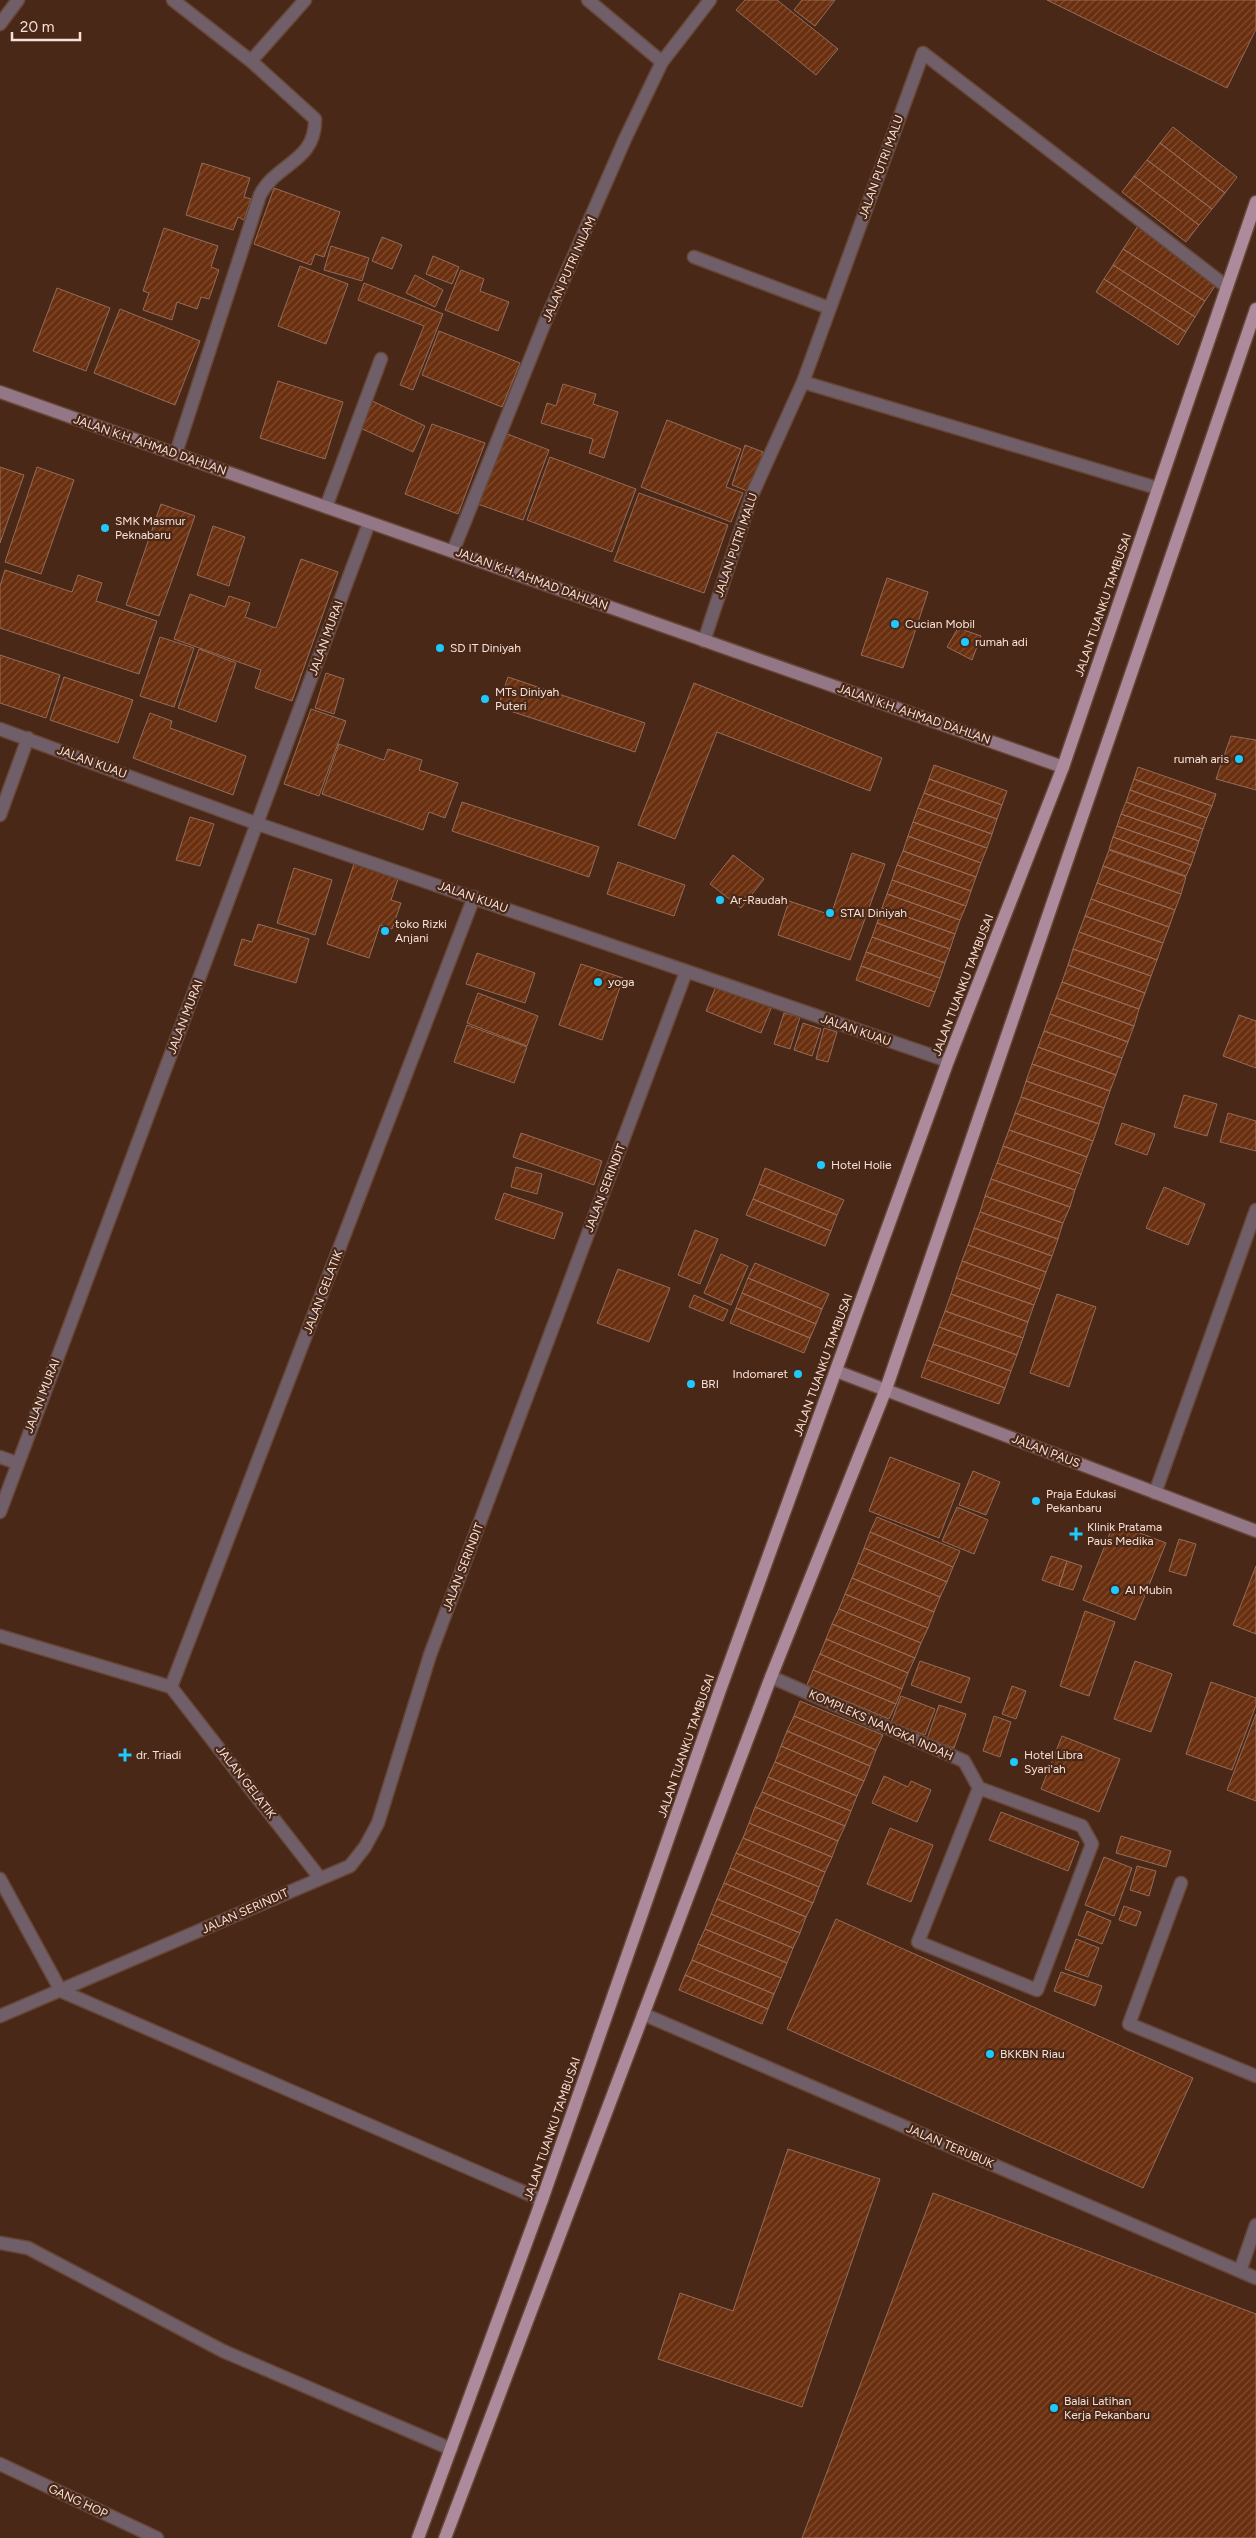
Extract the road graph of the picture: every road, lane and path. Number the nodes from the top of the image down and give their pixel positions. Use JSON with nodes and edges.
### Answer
{"nodes":[{"id":1,"x":18,"y":0,"type":"edge"},
{"id":2,"x":173,"y":0,"type":"edge"},
{"id":3,"x":305,"y":0,"type":"edge"},
{"id":4,"x":588,"y":0,"type":"edge"},
{"id":5,"x":710,"y":0,"type":"edge"},
{"id":6,"x":0,"y":24,"type":"edge"},
{"id":7,"x":251,"y":61,"type":"junction"},
{"id":8,"x":662,"y":62,"type":"junction"},
{"id":9,"x":1256,"y":202,"type":"edge"},
{"id":10,"x":694,"y":257,"type":"dead end"},
{"id":11,"x":1228,"y":287,"type":"junction"},
{"id":12,"x":829,"y":308,"type":"junction"},
{"id":13,"x":1256,"y":309,"type":"edge"},
{"id":14,"x":381,"y":359,"type":"dead end"},
{"id":15,"x":803,"y":382,"type":"junction"},
{"id":16,"x":0,"y":392,"type":"edge"},
{"id":17,"x":176,"y":453,"type":"junction"},
{"id":18,"x":1157,"y":488,"type":"junction"},
{"id":19,"x":326,"y":507,"type":"junction"},
{"id":20,"x":369,"y":523,"type":"junction"},
{"id":21,"x":453,"y":551,"type":"junction"},
{"id":22,"x":704,"y":641,"type":"junction"},
{"id":23,"x":0,"y":729,"type":"edge"},
{"id":24,"x":28,"y":738,"type":"junction"},
{"id":25,"x":1063,"y":766,"type":"junction"},
{"id":26,"x":0,"y":815,"type":"edge"},
{"id":27,"x":258,"y":824,"type":"junction"},
{"id":28,"x":474,"y":897,"type":"junction"},
{"id":29,"x":686,"y":972,"type":"junction"},
{"id":30,"x":948,"y":1061,"type":"junction"},
{"id":31,"x":1256,"y":1210,"type":"edge"},
{"id":32,"x":836,"y":1371,"type":"junction"},
{"id":33,"x":886,"y":1389,"type":"junction"},
{"id":34,"x":0,"y":1457,"type":"edge"},
{"id":35,"x":17,"y":1463,"type":"junction"},
{"id":36,"x":1155,"y":1493,"type":"junction"},
{"id":37,"x":0,"y":1512,"type":"edge"},
{"id":38,"x":1256,"y":1532,"type":"edge"},
{"id":39,"x":0,"y":1636,"type":"edge"},
{"id":40,"x":771,"y":1677,"type":"junction"},
{"id":41,"x":171,"y":1687,"type":"junction"},
{"id":42,"x":979,"y":1788,"type":"junction"},
{"id":43,"x":320,"y":1878,"type":"junction"},
{"id":44,"x":0,"y":1879,"type":"edge"},
{"id":45,"x":1181,"y":1883,"type":"dead end"},
{"id":46,"x":61,"y":1991,"type":"junction"},
{"id":47,"x":644,"y":2014,"type":"junction"},
{"id":48,"x":0,"y":2016,"type":"edge"},
{"id":49,"x":1256,"y":2076,"type":"edge"},
{"id":50,"x":542,"y":2200,"type":"junction"},
{"id":51,"x":1256,"y":2225,"type":"edge"},
{"id":52,"x":0,"y":2243,"type":"edge"},
{"id":53,"x":1240,"y":2271,"type":"junction"},
{"id":54,"x":1256,"y":2278,"type":"edge"},
{"id":55,"x":452,"y":2449,"type":"junction"},
{"id":56,"x":0,"y":2464,"type":"edge"},
{"id":57,"x":157,"y":2538,"type":"edge"},
{"id":58,"x":418,"y":2538,"type":"edge"},
{"id":59,"x":445,"y":2538,"type":"edge"}],
"edges":[{"from":1,"to":6,"type":"street"},
{"from":2,"to":7,"type":"street"},
{"from":3,"to":7,"type":"street"},
{"from":4,"to":8,"type":"street"},
{"from":5,"to":8,"type":"street","name":"JALAN PUTRI NILAM"},
{"from":7,"to":17,"type":"street"},
{"from":8,"to":21,"type":"street","name":"JALAN PUTRI NILAM"},
{"from":9,"to":11,"type":"main road","name":"JALAN TUANKU TAMBUSAI"},
{"from":10,"to":12,"type":"street"},
{"from":11,"to":12,"type":"street","name":"JALAN PUTRI MALU"},
{"from":11,"to":18,"type":"main road","name":"JALAN TUANKU TAMBUSAI"},
{"from":12,"to":15,"type":"street","name":"JALAN PUTRI MALU"},
{"from":13,"to":33,"type":"main road"},
{"from":14,"to":19,"type":"street"},
{"from":15,"to":18,"type":"street"},
{"from":15,"to":22,"type":"street","name":"JALAN PUTRI MALU"},
{"from":16,"to":17,"type":"main road","name":"JALAN K.H. AHMAD DAHLAN"},
{"from":17,"to":19,"type":"main road","name":"JALAN K.H. AHMAD DAHLAN"},
{"from":18,"to":25,"type":"main road","name":"JALAN TUANKU TAMBUSAI"},
{"from":19,"to":20,"type":"main road","name":"JALAN K.H. AHMAD DAHLAN"},
{"from":20,"to":21,"type":"main road","name":"JALAN K.H. AHMAD DAHLAN"},
{"from":20,"to":27,"type":"street","name":"JALAN MURAI"},
{"from":21,"to":22,"type":"main road","name":"JALAN K.H. AHMAD DAHLAN"},
{"from":22,"to":25,"type":"main road","name":"JALAN K.H. AHMAD DAHLAN"},
{"from":23,"to":24,"type":"street","name":"JALAN KUAU"},
{"from":24,"to":26,"type":"street"},
{"from":24,"to":27,"type":"street","name":"JALAN KUAU"},
{"from":25,"to":30,"type":"main road","name":"JALAN TUANKU TAMBUSAI"},
{"from":27,"to":28,"type":"street","name":"JALAN KUAU"},
{"from":27,"to":35,"type":"street","name":"JALAN MURAI"},
{"from":28,"to":29,"type":"street","name":"JALAN KUAU"},
{"from":28,"to":41,"type":"street","name":"JALAN GELATIK"},
{"from":29,"to":30,"type":"street","name":"JALAN KUAU"},
{"from":29,"to":43,"type":"street","name":"JALAN SERINDIT"},
{"from":30,"to":32,"type":"main road","name":"JALAN TUANKU TAMBUSAI"},
{"from":31,"to":36,"type":"street"},
{"from":32,"to":33,"type":"main road","name":"JALAN PAUS"},
{"from":32,"to":50,"type":"main road","name":"JALAN TUANKU TAMBUSAI"},
{"from":33,"to":36,"type":"main road","name":"JALAN PAUS"},
{"from":33,"to":40,"type":"main road"},
{"from":34,"to":35,"type":"street"},
{"from":35,"to":37,"type":"street","name":"JALAN MURAI"},
{"from":36,"to":38,"type":"main road","name":"JALAN PAUS"},
{"from":39,"to":41,"type":"street"},
{"from":40,"to":42,"type":"street","name":"KOMPLEKS NANGKA INDAH"},
{"from":40,"to":47,"type":"main road"},
{"from":41,"to":43,"type":"street","name":"JALAN GELATIK"},
{"from":42,"to":42,"type":"street"},
{"from":43,"to":46,"type":"street","name":"JALAN SERINDIT"},
{"from":44,"to":46,"type":"street"},
{"from":45,"to":49,"type":"street"},
{"from":46,"to":48,"type":"street","name":"JALAN SERINDIT"},
{"from":46,"to":50,"type":"street"},
{"from":47,"to":53,"type":"street","name":"JALAN TERUBUK"},
{"from":47,"to":59,"type":"main road"},
{"from":50,"to":55,"type":"main road","name":"JALAN TUANKU TAMBUSAI"},
{"from":51,"to":53,"type":"street"},
{"from":52,"to":55,"type":"street"},
{"from":53,"to":54,"type":"street","name":"JALAN TERUBUK"},
{"from":55,"to":58,"type":"main road","name":"JALAN TUANKU TAMBUSAI"},
{"from":56,"to":57,"type":"street","name":"GANG HOP"}]}
